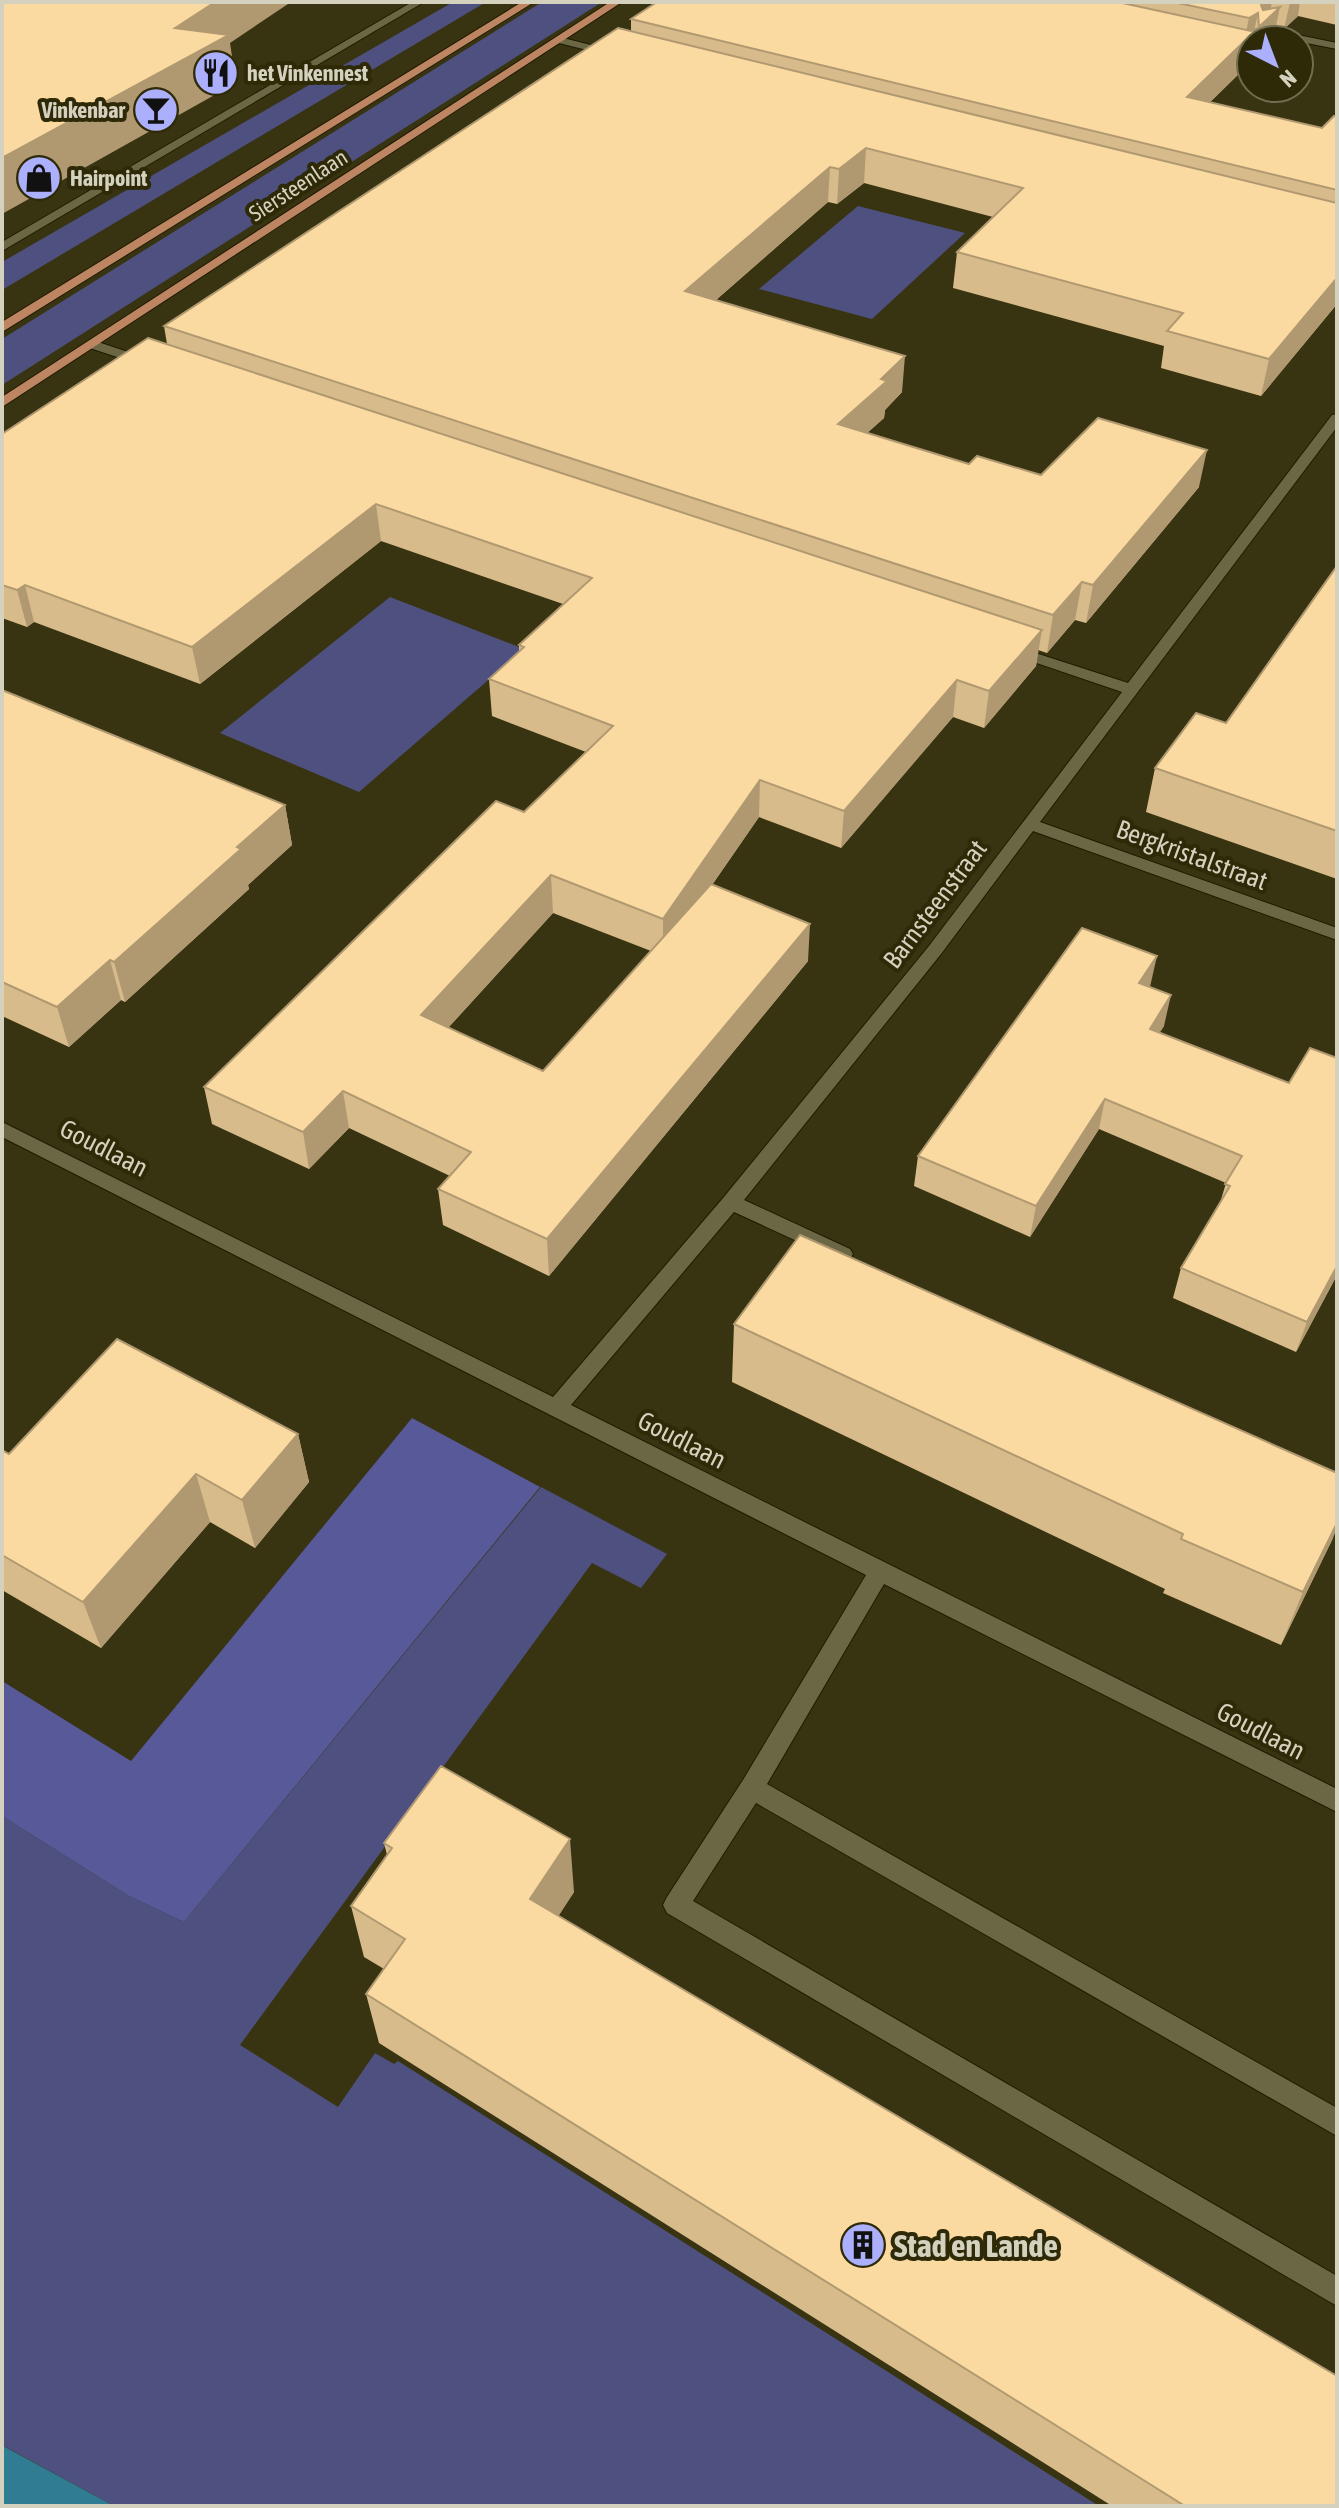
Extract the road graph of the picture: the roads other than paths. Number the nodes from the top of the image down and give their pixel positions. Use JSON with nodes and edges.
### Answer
{"nodes":[{"id":1,"x":419,"y":2,"type":"edge"},
{"id":2,"x":529,"y":2,"type":"edge"},
{"id":3,"x":617,"y":2,"type":"edge"},
{"id":4,"x":559,"y":40,"type":"junction"},
{"id":5,"x":1315,"y":41,"type":"edge"},
{"id":6,"x":1337,"y":46,"type":"edge"},
{"id":7,"x":623,"y":56,"type":"edge"},
{"id":8,"x":2,"y":247,"type":"edge"},
{"id":9,"x":2,"y":328,"type":"edge"},
{"id":10,"x":92,"y":344,"type":"junction"},
{"id":11,"x":159,"y":367,"type":"edge"},
{"id":12,"x":2,"y":403,"type":"edge"},
{"id":13,"x":1337,"y":418,"type":"edge"},
{"id":14,"x":1328,"y":444,"type":"edge"},
{"id":15,"x":994,"y":645,"type":"edge"},
{"id":16,"x":1130,"y":689,"type":"junction"},
{"id":17,"x":1029,"y":824,"type":"junction"},
{"id":18,"x":1337,"y":934,"type":"edge"},
{"id":19,"x":2,"y":1129,"type":"edge"},
{"id":20,"x":731,"y":1202,"type":"junction"},
{"id":21,"x":859,"y":1262,"type":"edge"},
{"id":22,"x":557,"y":1407,"type":"junction"},
{"id":23,"x":879,"y":1572,"type":"junction"},
{"id":24,"x":752,"y":1788,"type":"junction"},
{"id":25,"x":1337,"y":1801,"type":"edge"},
{"id":26,"x":1337,"y":2123,"type":"edge"},
{"id":27,"x":1337,"y":2292,"type":"edge"}],
"edges":[{"from":1,"to":8,"type":"street"},
{"from":2,"to":9,"type":"main road","name":"Siersteenlaan"},
{"from":3,"to":4,"type":"main road","name":"Siersteenlaan"},
{"from":4,"to":7,"type":"street"},
{"from":4,"to":10,"type":"main road","name":"Siersteenlaan"},
{"from":5,"to":6,"type":"street"},
{"from":10,"to":11,"type":"street"},
{"from":10,"to":12,"type":"main road","name":"Siersteenlaan"},
{"from":13,"to":14,"type":"street","name":"Barnsteenstraat"},
{"from":14,"to":16,"type":"street","name":"Barnsteenstraat"},
{"from":15,"to":16,"type":"street"},
{"from":16,"to":17,"type":"street","name":"Barnsteenstraat"},
{"from":17,"to":18,"type":"street","name":"Bergkristalstraat"},
{"from":17,"to":20,"type":"street","name":"Barnsteenstraat"},
{"from":19,"to":22,"type":"street","name":"Goudlaan"},
{"from":20,"to":21,"type":"street"},
{"from":20,"to":22,"type":"street","name":"Barnsteenstraat"},
{"from":22,"to":23,"type":"street","name":"Goudlaan"},
{"from":23,"to":24,"type":"street"},
{"from":23,"to":25,"type":"street","name":"Goudlaan"},
{"from":24,"to":26,"type":"street"},
{"from":24,"to":27,"type":"street"}]}
